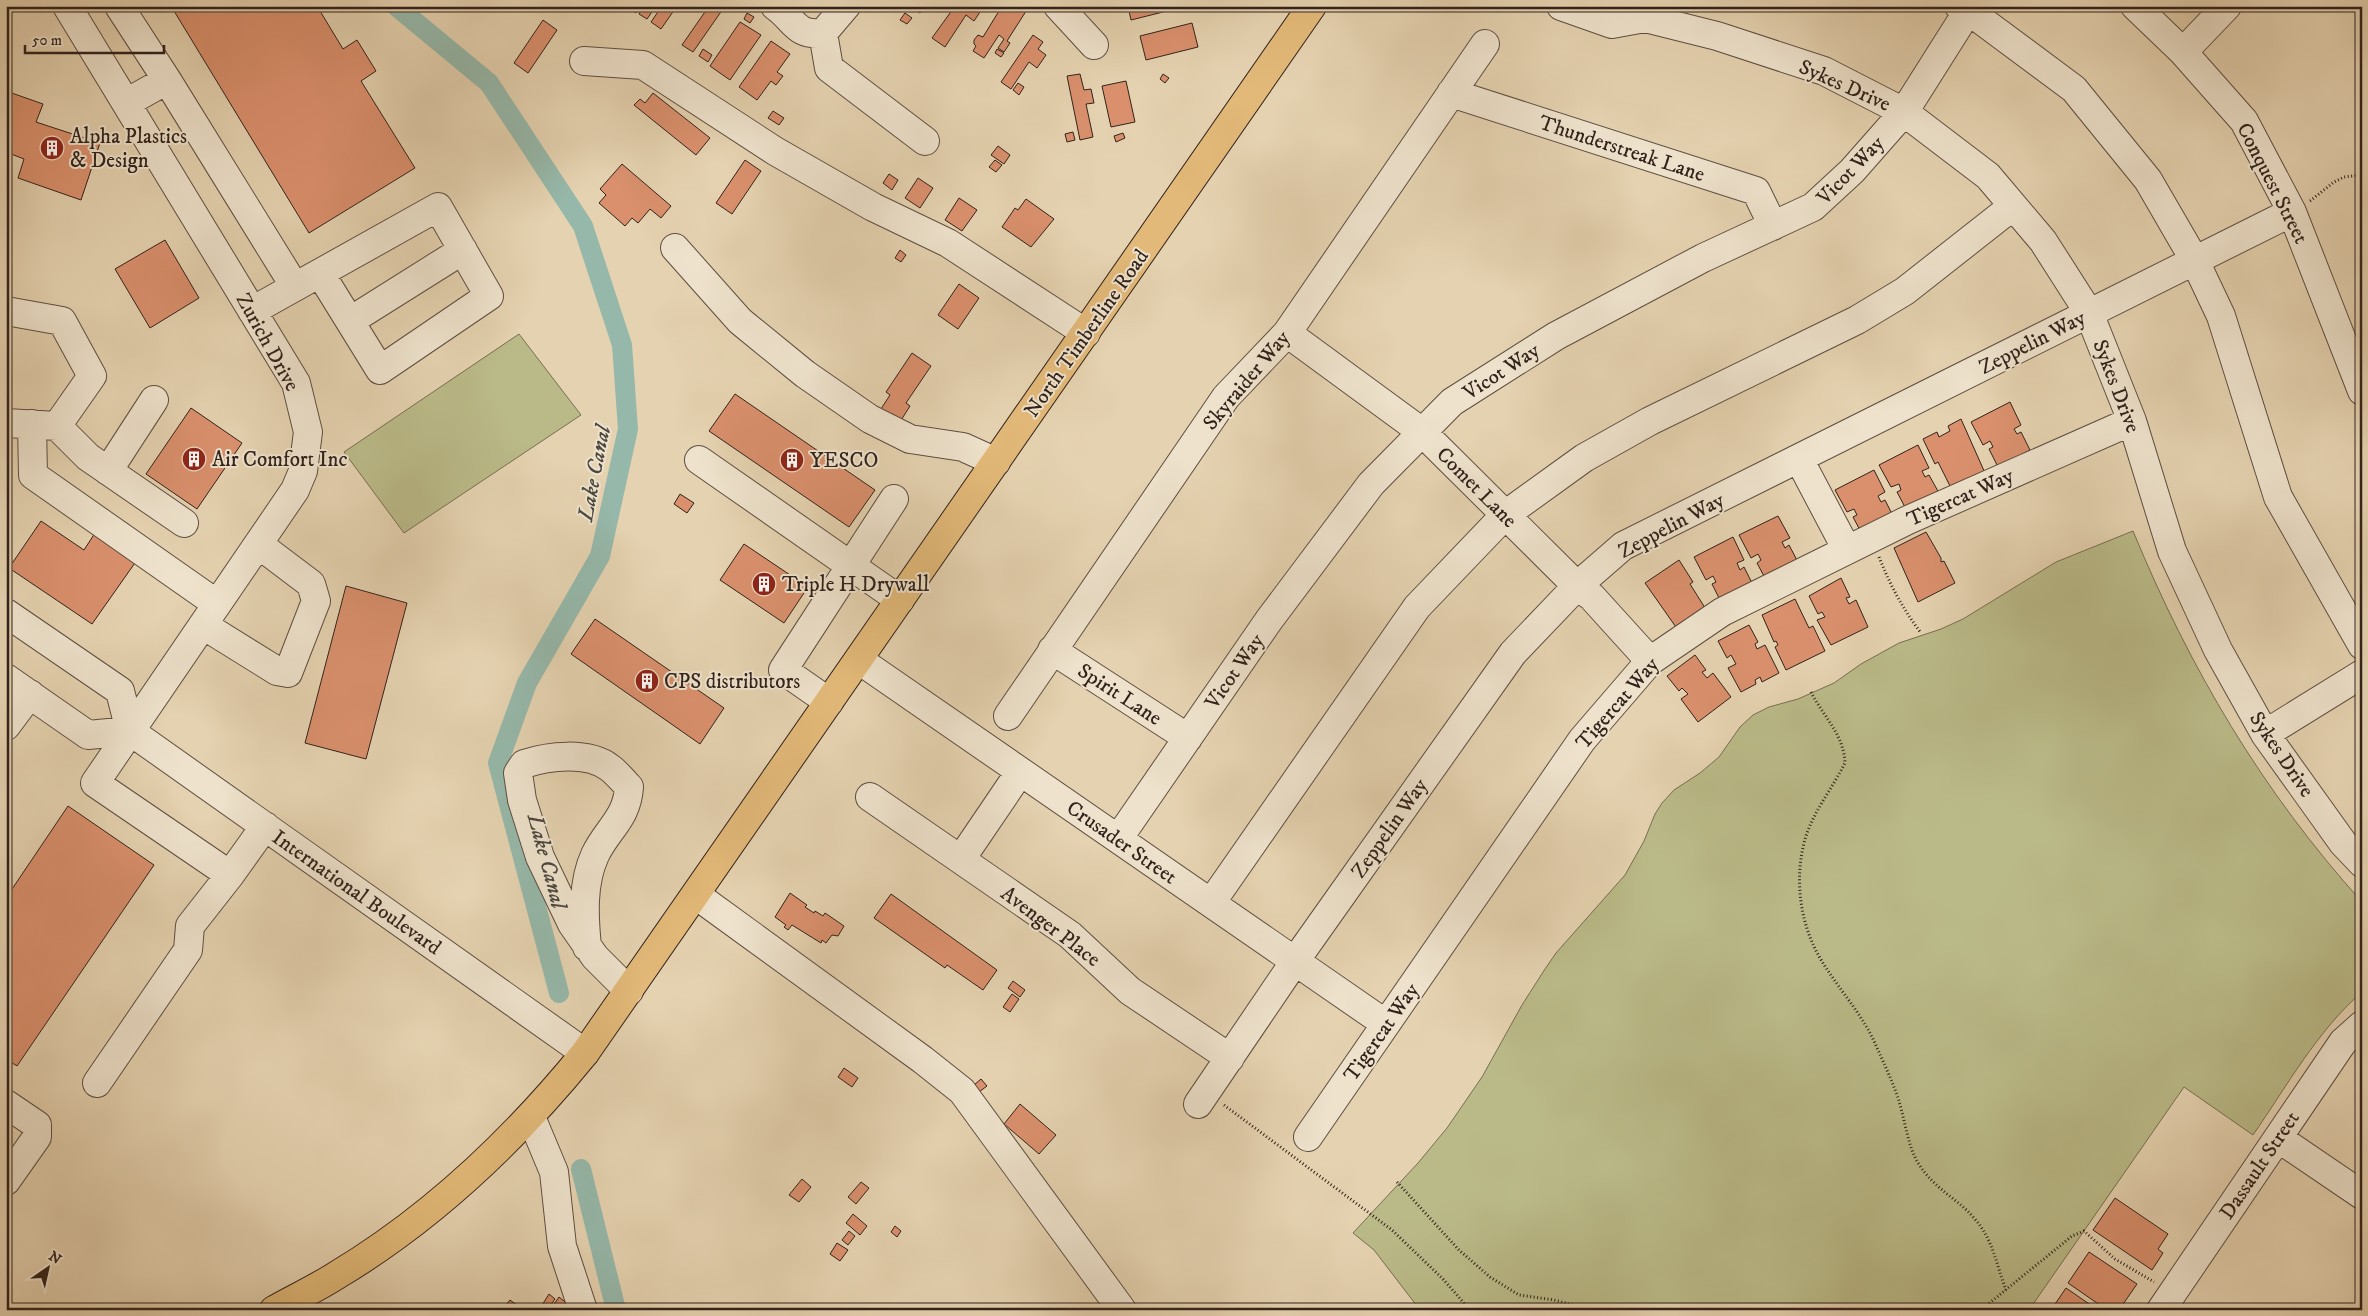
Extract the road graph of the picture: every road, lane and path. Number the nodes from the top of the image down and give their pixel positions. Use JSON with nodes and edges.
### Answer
{"nodes":[{"id":1,"x":67,"y":6,"type":"edge"},
{"id":2,"x":119,"y":6,"type":"edge"},
{"id":3,"x":775,"y":6,"type":"edge"},
{"id":4,"x":846,"y":6,"type":"edge"},
{"id":5,"x":1058,"y":6,"type":"edge"},
{"id":6,"x":1312,"y":6,"type":"edge"},
{"id":7,"x":1561,"y":6,"type":"edge"},
{"id":8,"x":2135,"y":6,"type":"edge"},
{"id":9,"x":2227,"y":6,"type":"edge"},
{"id":10,"x":1967,"y":8,"type":"edge"},
{"id":11,"x":1640,"y":10,"type":"edge"},
{"id":12,"x":823,"y":33,"type":"junction"},
{"id":13,"x":1484,"y":44,"type":"dead end"},
{"id":14,"x":1094,"y":45,"type":"dead end"},
{"id":15,"x":2183,"y":52,"type":"junction"},
{"id":16,"x":584,"y":61,"type":"dead end"},
{"id":17,"x":167,"y":80,"type":"junction"},
{"id":18,"x":1451,"y":93,"type":"junction"},
{"id":19,"x":126,"y":103,"type":"junction"},
{"id":20,"x":1904,"y":112,"type":"junction"},
{"id":21,"x":925,"y":140,"type":"dead end"},
{"id":22,"x":2362,"y":175,"type":"edge"},
{"id":23,"x":2013,"y":206,"type":"junction"},
{"id":24,"x":2292,"y":212,"type":"junction"},
{"id":25,"x":1773,"y":226,"type":"junction"},
{"id":26,"x":675,"y":248,"type":"dead end"},
{"id":27,"x":463,"y":250,"type":"junction"},
{"id":28,"x":2195,"y":261,"type":"junction"},
{"id":29,"x":320,"y":273,"type":"junction"},
{"id":30,"x":295,"y":287,"type":"junction"},
{"id":31,"x":6,"y":311,"type":"edge"},
{"id":32,"x":252,"y":311,"type":"junction"},
{"id":33,"x":2090,"y":313,"type":"junction"},
{"id":34,"x":350,"y":321,"type":"junction"},
{"id":35,"x":1086,"y":333,"type":"junction"},
{"id":36,"x":1287,"y":333,"type":"junction"},
{"id":37,"x":2362,"y":391,"type":"edge"},
{"id":38,"x":154,"y":400,"type":"dead end"},
{"id":39,"x":2132,"y":421,"type":"junction"},
{"id":40,"x":32,"y":424,"type":"edge"},
{"id":41,"x":1422,"y":432,"type":"junction"},
{"id":42,"x":1799,"y":459,"type":"junction"},
{"id":43,"x":699,"y":460,"type":"dead end"},
{"id":44,"x":996,"y":462,"type":"junction"},
{"id":45,"x":108,"y":471,"type":"junction"},
{"id":46,"x":894,"y":499,"type":"dead end"},
{"id":47,"x":1505,"y":515,"type":"junction"},
{"id":48,"x":184,"y":522,"type":"dead end"},
{"id":49,"x":258,"y":544,"type":"junction"},
{"id":50,"x":1859,"y":544,"type":"junction"},
{"id":51,"x":851,"y":566,"type":"junction"},
{"id":52,"x":1576,"y":586,"type":"junction"},
{"id":53,"x":900,"y":600,"type":"junction"},
{"id":54,"x":6,"y":613,"type":"edge"},
{"id":55,"x":210,"y":614,"type":"junction"},
{"id":56,"x":1921,"y":632,"type":"dead end"},
{"id":57,"x":2362,"y":645,"type":"edge"},
{"id":58,"x":1052,"y":650,"type":"junction"},
{"id":59,"x":858,"y":660,"type":"junction"},
{"id":60,"x":1650,"y":661,"type":"junction"},
{"id":61,"x":2362,"y":674,"type":"edge"},
{"id":62,"x":6,"y":678,"type":"edge"},
{"id":63,"x":1811,"y":692,"type":"dead end"},
{"id":64,"x":30,"y":694,"type":"junction"},
{"id":65,"x":829,"y":702,"type":"junction"},
{"id":66,"x":1008,"y":716,"type":"dead end"},
{"id":67,"x":6,"y":726,"type":"edge"},
{"id":68,"x":130,"y":731,"type":"junction"},
{"id":69,"x":2266,"y":734,"type":"junction"},
{"id":70,"x":1188,"y":738,"type":"junction"},
{"id":71,"x":1020,"y":772,"type":"junction"},
{"id":72,"x":870,"y":797,"type":"dead end"},
{"id":73,"x":265,"y":826,"type":"junction"},
{"id":74,"x":1118,"y":839,"type":"junction"},
{"id":75,"x":961,"y":859,"type":"junction"},
{"id":76,"x":2362,"y":863,"type":"edge"},
{"id":77,"x":230,"y":875,"type":"junction"},
{"id":78,"x":696,"y":895,"type":"junction"},
{"id":79,"x":1211,"y":903,"type":"junction"},
{"id":80,"x":587,"y":946,"type":"junction"},
{"id":81,"x":1295,"y":961,"type":"junction"},
{"id":82,"x":629,"y":991,"type":"junction"},
{"id":83,"x":1386,"y":1024,"type":"junction"},
{"id":84,"x":2356,"y":1040,"type":"edge"},
{"id":85,"x":585,"y":1053,"type":"junction"},
{"id":86,"x":1230,"y":1058,"type":"junction"},
{"id":87,"x":97,"y":1083,"type":"dead end"},
{"id":88,"x":6,"y":1104,"type":"edge"},
{"id":89,"x":1210,"y":1104,"type":"joint"},
{"id":90,"x":531,"y":1116,"type":"junction"},
{"id":91,"x":1308,"y":1137,"type":"dead end"},
{"id":92,"x":2278,"y":1138,"type":"junction"},
{"id":93,"x":6,"y":1180,"type":"edge"},
{"id":94,"x":1397,"y":1182,"type":"dead end"},
{"id":95,"x":2362,"y":1195,"type":"edge"},
{"id":96,"x":2157,"y":1283,"type":"dead end"},
{"id":97,"x":2006,"y":1290,"type":"junction"},
{"id":98,"x":274,"y":1310,"type":"edge"},
{"id":99,"x":583,"y":1310,"type":"edge"},
{"id":100,"x":1122,"y":1310,"type":"edge"},
{"id":101,"x":1470,"y":1310,"type":"edge"},
{"id":102,"x":1592,"y":1310,"type":"edge"},
{"id":103,"x":1980,"y":1310,"type":"edge"},
{"id":104,"x":2161,"y":1310,"type":"edge"}],
"edges":[{"from":1,"to":19,"type":"street","name":"Zurich Drive"},
{"from":2,"to":17,"type":"street"},
{"from":3,"to":12,"type":"street"},
{"from":4,"to":12,"type":"street"},
{"from":5,"to":14,"type":"street"},
{"from":6,"to":35,"type":"main road","name":"North Timberline Road"},
{"from":7,"to":11,"type":"street"},
{"from":8,"to":15,"type":"street","name":"Conquest Street"},
{"from":9,"to":15,"type":"street"},
{"from":10,"to":20,"type":"street","name":"Vicot Way"},
{"from":10,"to":28,"type":"street"},
{"from":11,"to":20,"type":"street","name":"Sykes Drive"},
{"from":12,"to":21,"type":"street"},
{"from":13,"to":18,"type":"street","name":"Skyraider Way"},
{"from":15,"to":24,"type":"street","name":"Conquest Street"},
{"from":16,"to":35,"type":"street"},
{"from":17,"to":19,"type":"street"},
{"from":17,"to":30,"type":"street"},
{"from":18,"to":25,"type":"street","name":"Thunderstreak Lane"},
{"from":18,"to":36,"type":"street","name":"Skyraider Way"},
{"from":19,"to":32,"type":"street","name":"Zurich Drive"},
{"from":20,"to":23,"type":"street","name":"Sykes Drive"},
{"from":20,"to":25,"type":"street","name":"Vicot Way"},
{"from":22,"to":24,"type":"path"},
{"from":23,"to":33,"type":"street","name":"Sykes Drive"},
{"from":23,"to":47,"type":"street"},
{"from":24,"to":28,"type":"street","name":"Zeppelin Way"},
{"from":24,"to":37,"type":"street","name":"Conquest Street"},
{"from":25,"to":41,"type":"street","name":"Vicot Way"},
{"from":26,"to":44,"type":"street"},
{"from":27,"to":29,"type":"street"},
{"from":27,"to":34,"type":"street"},
{"from":27,"to":34,"type":"street"},
{"from":28,"to":33,"type":"street","name":"Zeppelin Way"},
{"from":28,"to":57,"type":"street"},
{"from":29,"to":30,"type":"street"},
{"from":29,"to":34,"type":"street"},
{"from":30,"to":32,"type":"street"},
{"from":31,"to":40,"type":"street"},
{"from":32,"to":49,"type":"street","name":"Zurich Drive"},
{"from":33,"to":39,"type":"street","name":"Sykes Drive"},
{"from":33,"to":42,"type":"street","name":"Zeppelin Way"},
{"from":35,"to":44,"type":"main road","name":"North Timberline Road"},
{"from":36,"to":41,"type":"street","name":"Comet Lane"},
{"from":36,"to":58,"type":"street","name":"Skyraider Way"},
{"from":38,"to":45,"type":"street"},
{"from":39,"to":50,"type":"street","name":"Tigercat Way"},
{"from":39,"to":69,"type":"street","name":"Sykes Drive"},
{"from":40,"to":45,"type":"street"},
{"from":40,"to":55,"type":"street"},
{"from":41,"to":47,"type":"street","name":"Comet Lane"},
{"from":41,"to":70,"type":"street","name":"Vicot Way"},
{"from":42,"to":50,"type":"street"},
{"from":42,"to":52,"type":"street","name":"Zeppelin Way"},
{"from":43,"to":51,"type":"street"},
{"from":44,"to":53,"type":"main road","name":"North Timberline Road"},
{"from":45,"to":48,"type":"street"},
{"from":46,"to":51,"type":"street"},
{"from":47,"to":52,"type":"street","name":"Comet Lane"},
{"from":47,"to":79,"type":"street"},
{"from":49,"to":55,"type":"street","name":"Zurich Drive"},
{"from":49,"to":55,"type":"street"},
{"from":50,"to":56,"type":"path"},
{"from":50,"to":60,"type":"street","name":"Tigercat Way"},
{"from":51,"to":53,"type":"street"},
{"from":51,"to":65,"type":"street"},
{"from":52,"to":60,"type":"street","name":"Comet Lane"},
{"from":52,"to":81,"type":"street","name":"Zeppelin Way"},
{"from":53,"to":59,"type":"main road","name":"North Timberline Road"},
{"from":54,"to":68,"type":"street"},
{"from":55,"to":68,"type":"street","name":"Zurich Drive"},
{"from":58,"to":66,"type":"street","name":"Skyraider Way"},
{"from":58,"to":70,"type":"street","name":"Spirit Lane"},
{"from":59,"to":65,"type":"main road","name":"North Timberline Road"},
{"from":59,"to":71,"type":"street","name":"Crusader Street"},
{"from":60,"to":83,"type":"street","name":"Tigercat Way"},
{"from":61,"to":69,"type":"street"},
{"from":62,"to":64,"type":"street"},
{"from":63,"to":97,"type":"path"},
{"from":64,"to":67,"type":"street"},
{"from":64,"to":68,"type":"street"},
{"from":65,"to":78,"type":"main road","name":"North Timberline Road"},
{"from":68,"to":73,"type":"street","name":"International Boulevard"},
{"from":68,"to":77,"type":"street","name":"Zurich Drive"},
{"from":69,"to":76,"type":"street","name":"Sykes Drive"},
{"from":70,"to":74,"type":"street","name":"Vicot Way"},
{"from":71,"to":74,"type":"street","name":"Crusader Street"},
{"from":71,"to":75,"type":"street"},
{"from":72,"to":75,"type":"street","name":"Avenger Place"},
{"from":73,"to":77,"type":"street"},
{"from":73,"to":85,"type":"street","name":"International Boulevard"},
{"from":74,"to":79,"type":"street","name":"Crusader Street"},
{"from":75,"to":86,"type":"street","name":"Avenger Place"},
{"from":77,"to":87,"type":"street"},
{"from":78,"to":82,"type":"main road","name":"North Timberline Road"},
{"from":78,"to":100,"type":"street"},
{"from":79,"to":81,"type":"street","name":"Crusader Street"},
{"from":80,"to":80,"type":"street"},
{"from":80,"to":82,"type":"street"},
{"from":81,"to":83,"type":"street","name":"Crusader Street"},
{"from":81,"to":86,"type":"street","name":"Zeppelin Way"},
{"from":82,"to":85,"type":"main road","name":"North Timberline Road"},
{"from":83,"to":91,"type":"street","name":"Tigercat Way"},
{"from":84,"to":92,"type":"street","name":"Dassault Street"},
{"from":85,"to":90,"type":"main road","name":"North Timberline Road"},
{"from":86,"to":89,"type":"street","name":"Zeppelin Way"},
{"from":88,"to":93,"type":"street"},
{"from":89,"to":101,"type":"path"},
{"from":90,"to":98,"type":"main road","name":"North Timberline Road"},
{"from":90,"to":99,"type":"street"},
{"from":92,"to":95,"type":"street"},
{"from":92,"to":104,"type":"street","name":"Dassault Street"},
{"from":94,"to":102,"type":"path"},
{"from":96,"to":97,"type":"path"},
{"from":97,"to":103,"type":"path"}]}
